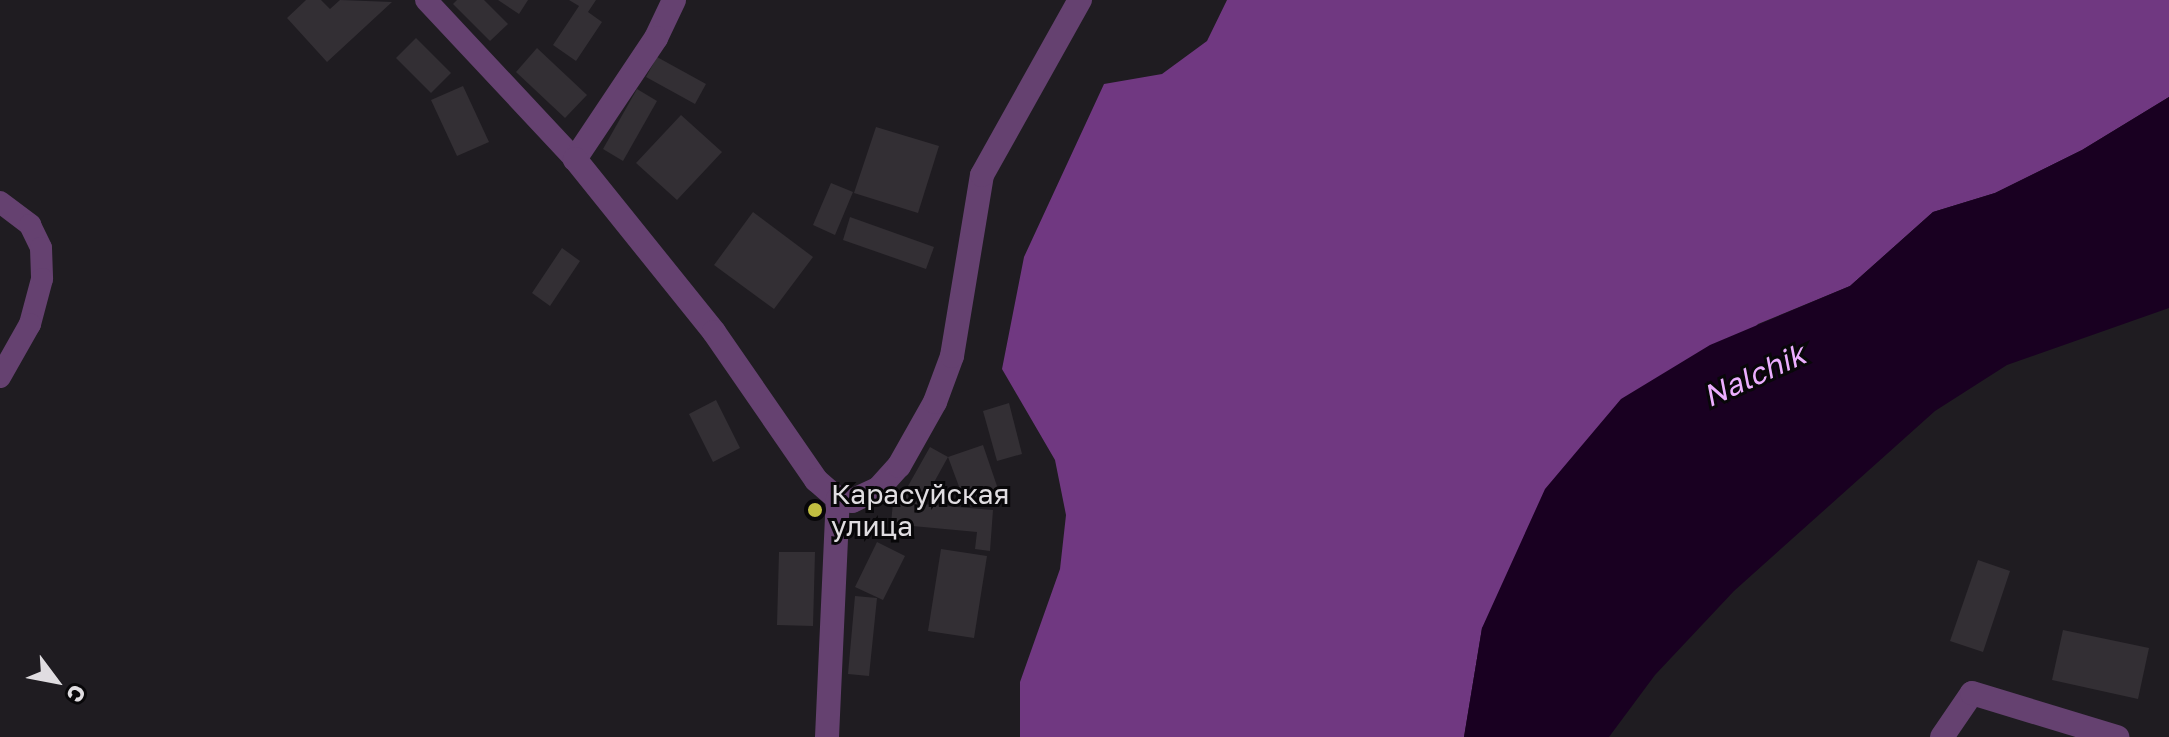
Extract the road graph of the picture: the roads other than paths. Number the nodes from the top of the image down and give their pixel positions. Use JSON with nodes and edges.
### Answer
{"nodes":[{"id":1,"x":426,"y":0,"type":"edge"},
{"id":2,"x":674,"y":0,"type":"edge"},
{"id":3,"x":1080,"y":0,"type":"edge"},
{"id":4,"x":575,"y":159,"type":"junction"},
{"id":5,"x":0,"y":202,"type":"edge"},
{"id":6,"x":0,"y":377,"type":"edge"},
{"id":7,"x":838,"y":499,"type":"junction"},
{"id":8,"x":827,"y":737,"type":"edge"},
{"id":9,"x":1942,"y":737,"type":"edge"},
{"id":10,"x":2117,"y":737,"type":"edge"}],
"edges":[{"from":1,"to":4,"type":"lane"},
{"from":2,"to":4,"type":"street"},
{"from":3,"to":7,"type":"street"},
{"from":4,"to":7,"type":"street"},
{"from":5,"to":6,"type":"lane"},
{"from":7,"to":8,"type":"street"},
{"from":9,"to":10,"type":"street"}]}
